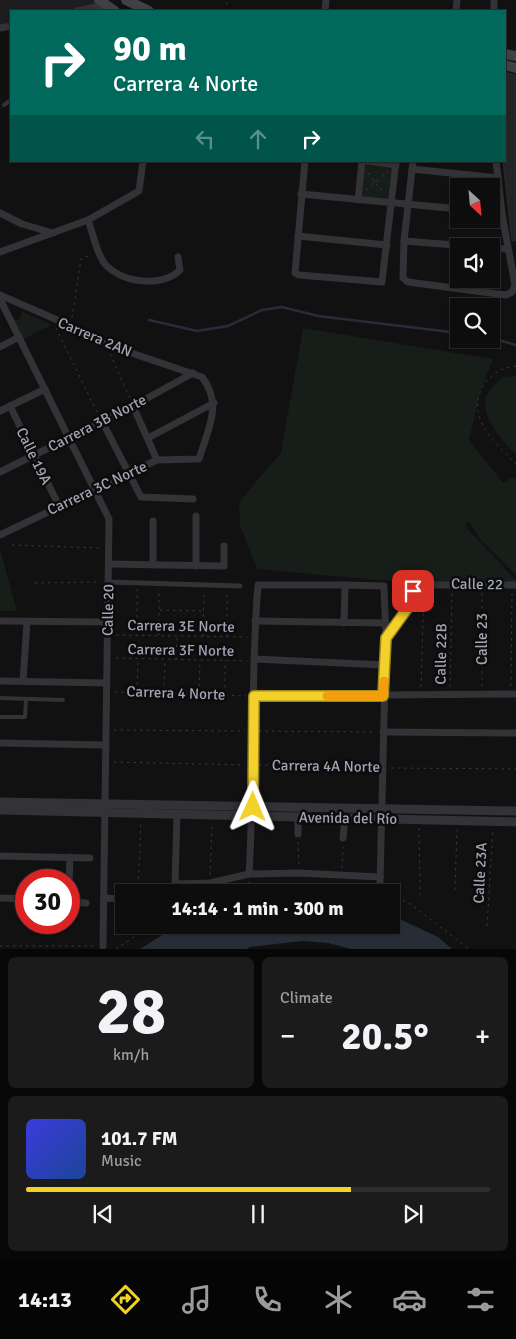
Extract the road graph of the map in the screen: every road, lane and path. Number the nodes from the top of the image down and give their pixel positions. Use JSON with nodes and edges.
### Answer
{"nodes":[{"id":1,"x":126,"y":0,"type":"edge"},
{"id":2,"x":102,"y":2,"type":"edge"},
{"id":3,"x":79,"y":10,"type":"edge"},
{"id":4,"x":114,"y":10,"type":"edge"},
{"id":5,"x":148,"y":10,"type":"edge"},
{"id":6,"x":10,"y":101,"type":"edge"},
{"id":7,"x":4,"y":106,"type":"dead end"},
{"id":8,"x":143,"y":162,"type":"edge"},
{"id":9,"x":305,"y":162,"type":"edge"},
{"id":10,"x":362,"y":162,"type":"edge"},
{"id":11,"x":376,"y":162,"type":"edge"},
{"id":12,"x":496,"y":162,"type":"edge"},
{"id":13,"x":395,"y":164,"type":"edge"},
{"id":14,"x":412,"y":165,"type":"edge"},
{"id":15,"x":498,"y":178,"type":"joint"},
{"id":16,"x":302,"y":194,"type":"junction"},
{"id":17,"x":500,"y":196,"type":"edge"},
{"id":18,"x":379,"y":199,"type":"dead end"},
{"id":19,"x":358,"y":200,"type":"junction"},
{"id":20,"x":391,"y":203,"type":"junction"},
{"id":21,"x":408,"y":205,"type":"junction"},
{"id":22,"x":450,"y":208,"type":"edge"},
{"id":23,"x":0,"y":213,"type":"edge"},
{"id":24,"x":502,"y":214,"type":"joint"},
{"id":25,"x":88,"y":220,"type":"junction"},
{"id":26,"x":54,"y":234,"type":"junction"},
{"id":27,"x":298,"y":236,"type":"junction"},
{"id":28,"x":404,"y":241,"type":"junction"},
{"id":29,"x":386,"y":245,"type":"junction"},
{"id":30,"x":450,"y":245,"type":"edge"},
{"id":31,"x":500,"y":249,"type":"edge"},
{"id":32,"x":508,"y":249,"type":"junction"},
{"id":33,"x":0,"y":252,"type":"edge"},
{"id":34,"x":99,"y":253,"type":"junction"},
{"id":35,"x":178,"y":257,"type":"dead end"},
{"id":36,"x":0,"y":297,"type":"edge"},
{"id":37,"x":52,"y":319,"type":"junction"},
{"id":38,"x":71,"y":326,"type":"junction"},
{"id":39,"x":19,"y":338,"type":"junction"},
{"id":40,"x":105,"y":344,"type":"junction"},
{"id":41,"x":0,"y":347,"type":"edge"},
{"id":42,"x":516,"y":366,"type":"edge"},
{"id":43,"x":193,"y":373,"type":"junction"},
{"id":44,"x":45,"y":389,"type":"junction"},
{"id":45,"x":214,"y":403,"type":"junction"},
{"id":46,"x":10,"y":406,"type":"junction"},
{"id":47,"x":133,"y":406,"type":"junction"},
{"id":48,"x":0,"y":411,"type":"edge"},
{"id":49,"x":102,"y":421,"type":"junction"},
{"id":50,"x":69,"y":437,"type":"junction"},
{"id":51,"x":148,"y":438,"type":"junction"},
{"id":52,"x":33,"y":456,"type":"junction"},
{"id":53,"x":157,"y":460,"type":"junction"},
{"id":54,"x":516,"y":464,"type":"edge"},
{"id":55,"x":0,"y":472,"type":"edge"},
{"id":56,"x":129,"y":472,"type":"junction"},
{"id":57,"x":94,"y":488,"type":"junction"},
{"id":58,"x":193,"y":498,"type":"dead end"},
{"id":59,"x":59,"y":506,"type":"junction"},
{"id":60,"x":196,"y":516,"type":"dead end"},
{"id":61,"x":153,"y":521,"type":"dead end"},
{"id":62,"x":0,"y":535,"type":"edge"},
{"id":63,"x":12,"y":545,"type":"dead end"},
{"id":64,"x":224,"y":546,"type":"dead end"},
{"id":65,"x":109,"y":548,"type":"junction"},
{"id":66,"x":109,"y":564,"type":"junction"},
{"id":67,"x":152,"y":565,"type":"junction"},
{"id":68,"x":196,"y":566,"type":"junction"},
{"id":69,"x":108,"y":582,"type":"junction"},
{"id":70,"x":34,"y":583,"type":"dead end"},
{"id":71,"x":136,"y":583,"type":"junction"},
{"id":72,"x":424,"y":583,"type":"junction"},
{"id":73,"x":452,"y":583,"type":"junction"},
{"id":74,"x":160,"y":584,"type":"junction"},
{"id":75,"x":204,"y":584,"type":"junction"},
{"id":76,"x":482,"y":584,"type":"junction"},
{"id":77,"x":345,"y":585,"type":"junction"},
{"id":78,"x":514,"y":585,"type":"edge"},
{"id":79,"x":228,"y":586,"type":"junction"},
{"id":80,"x":240,"y":586,"type":"dead end"},
{"id":81,"x":159,"y":610,"type":"junction"},
{"id":82,"x":204,"y":611,"type":"junction"},
{"id":83,"x":0,"y":621,"type":"edge"},
{"id":84,"x":255,"y":621,"type":"junction"},
{"id":85,"x":27,"y":622,"type":"junction"},
{"id":86,"x":108,"y":622,"type":"junction"},
{"id":87,"x":344,"y":623,"type":"junction"},
{"id":88,"x":385,"y":623,"type":"junction"},
{"id":89,"x":108,"y":635,"type":"junction"},
{"id":90,"x":137,"y":635,"type":"junction"},
{"id":91,"x":159,"y":636,"type":"junction"},
{"id":92,"x":177,"y":636,"type":"junction"},
{"id":93,"x":203,"y":636,"type":"junction"},
{"id":94,"x":227,"y":637,"type":"junction"},
{"id":95,"x":255,"y":637,"type":"junction"},
{"id":96,"x":386,"y":638,"type":"junction"},
{"id":97,"x":107,"y":658,"type":"junction"},
{"id":98,"x":138,"y":659,"type":"junction"},
{"id":99,"x":165,"y":659,"type":"junction"},
{"id":100,"x":176,"y":660,"type":"junction"},
{"id":101,"x":200,"y":660,"type":"junction"},
{"id":102,"x":254,"y":660,"type":"junction"},
{"id":103,"x":225,"y":661,"type":"junction"},
{"id":104,"x":385,"y":665,"type":"junction"},
{"id":105,"x":0,"y":681,"type":"edge"},
{"id":106,"x":23,"y":681,"type":"junction"},
{"id":107,"x":107,"y":683,"type":"junction"},
{"id":108,"x":107,"y":692,"type":"junction"},
{"id":109,"x":138,"y":692,"type":"junction"},
{"id":110,"x":164,"y":692,"type":"junction"},
{"id":111,"x":199,"y":694,"type":"junction"},
{"id":112,"x":513,"y":694,"type":"edge"},
{"id":113,"x":225,"y":695,"type":"junction"},
{"id":114,"x":420,"y":695,"type":"junction"},
{"id":115,"x":450,"y":695,"type":"junction"},
{"id":116,"x":482,"y":695,"type":"junction"},
{"id":117,"x":254,"y":696,"type":"junction"},
{"id":118,"x":383,"y":696,"type":"junction"},
{"id":119,"x":0,"y":698,"type":"edge"},
{"id":120,"x":26,"y":699,"type":"junction"},
{"id":121,"x":63,"y":700,"type":"dead end"},
{"id":122,"x":0,"y":717,"type":"edge"},
{"id":123,"x":383,"y":732,"type":"junction"},
{"id":124,"x":516,"y":733,"type":"edge"},
{"id":125,"x":0,"y":743,"type":"edge"},
{"id":126,"x":106,"y":745,"type":"junction"},
{"id":127,"x":106,"y":761,"type":"junction"},
{"id":128,"x":253,"y":765,"type":"junction"},
{"id":129,"x":382,"y":767,"type":"junction"},
{"id":130,"x":516,"y":769,"type":"edge"},
{"id":131,"x":0,"y":802,"type":"edge"},
{"id":132,"x":105,"y":808,"type":"junction"},
{"id":133,"x":0,"y":810,"type":"edge"},
{"id":134,"x":253,"y":811,"type":"junction"},
{"id":135,"x":516,"y":812,"type":"edge"},
{"id":136,"x":141,"y":813,"type":"junction"},
{"id":137,"x":177,"y":814,"type":"junction"},
{"id":138,"x":380,"y":814,"type":"junction"},
{"id":139,"x":212,"y":816,"type":"junction"},
{"id":140,"x":298,"y":816,"type":"junction"},
{"id":141,"x":345,"y":818,"type":"junction"},
{"id":142,"x":419,"y":819,"type":"junction"},
{"id":143,"x":457,"y":821,"type":"junction"},
{"id":144,"x":493,"y":821,"type":"junction"},
{"id":145,"x":516,"y":822,"type":"edge"},
{"id":146,"x":298,"y":834,"type":"joint"},
{"id":147,"x":343,"y":838,"type":"joint"},
{"id":148,"x":0,"y":856,"type":"edge"},
{"id":149,"x":70,"y":857,"type":"junction"},
{"id":150,"x":90,"y":858,"type":"dead end"},
{"id":151,"x":70,"y":869,"type":"edge"},
{"id":152,"x":299,"y":873,"type":"junction"},
{"id":153,"x":249,"y":874,"type":"junction"},
{"id":154,"x":341,"y":875,"type":"junction"},
{"id":155,"x":252,"y":882,"type":"dead end"},
{"id":156,"x":350,"y":883,"type":"dead end"},
{"id":157,"x":138,"y":884,"type":"edge"},
{"id":158,"x":175,"y":884,"type":"edge"},
{"id":159,"x":210,"y":884,"type":"joint"},
{"id":160,"x":246,"y":884,"type":"edge"},
{"id":161,"x":381,"y":884,"type":"edge"},
{"id":162,"x":455,"y":890,"type":"dead end"},
{"id":163,"x":420,"y":895,"type":"dead end"},
{"id":164,"x":0,"y":898,"type":"edge"},
{"id":165,"x":104,"y":898,"type":"junction"},
{"id":166,"x":15,"y":899,"type":"edge"},
{"id":167,"x":115,"y":899,"type":"edge"},
{"id":168,"x":400,"y":899,"type":"edge"},
{"id":169,"x":80,"y":902,"type":"edge"},
{"id":170,"x":86,"y":903,"type":"dead end"},
{"id":171,"x":487,"y":926,"type":"dead end"},
{"id":172,"x":138,"y":934,"type":"edge"},
{"id":173,"x":0,"y":946,"type":"edge"},
{"id":174,"x":103,"y":946,"type":"joint"},
{"id":175,"x":116,"y":949,"type":"edge"},
{"id":176,"x":469,"y":949,"type":"edge"}],
"edges":[{"from":1,"to":5,"type":"main road"},
{"from":2,"to":3,"type":"street"},
{"from":2,"to":4,"type":"main road"},
{"from":6,"to":7,"type":"lane"},
{"from":8,"to":25,"type":"street"},
{"from":9,"to":16,"type":"street"},
{"from":10,"to":19,"type":"street"},
{"from":11,"to":13,"type":"street"},
{"from":12,"to":15,"type":"street"},
{"from":13,"to":18,"type":"path"},
{"from":13,"to":20,"type":"street"},
{"from":14,"to":15,"type":"street"},
{"from":14,"to":21,"type":"street"},
{"from":16,"to":19,"type":"street"},
{"from":16,"to":27,"type":"street"},
{"from":17,"to":24,"type":"street"},
{"from":19,"to":20,"type":"street"},
{"from":20,"to":21,"type":"street"},
{"from":20,"to":29,"type":"street"},
{"from":21,"to":22,"type":"street"},
{"from":21,"to":28,"type":"street"},
{"from":23,"to":26,"type":"street"},
{"from":24,"to":32,"type":"street"},
{"from":25,"to":26,"type":"street"},
{"from":25,"to":34,"type":"street"},
{"from":26,"to":33,"type":"street"},
{"from":27,"to":29,"type":"street"},
{"from":27,"to":29,"type":"street"},
{"from":28,"to":30,"type":"street"},
{"from":28,"to":32,"type":"street"},
{"from":31,"to":32,"type":"street"},
{"from":34,"to":35,"type":"street"},
{"from":34,"to":38,"type":"path"},
{"from":36,"to":37,"type":"street","name":"Carrera 2AN"},
{"from":36,"to":39,"type":"street","name":"Calle 20"},
{"from":37,"to":38,"type":"street","name":"Carrera 2AN"},
{"from":37,"to":49,"type":"path"},
{"from":38,"to":40,"type":"street","name":"Carrera 2AN"},
{"from":39,"to":41,"type":"street"},
{"from":39,"to":44,"type":"street","name":"Calle 20"},
{"from":40,"to":43,"type":"street","name":"Carrera 2AN"},
{"from":40,"to":47,"type":"path"},
{"from":42,"to":54,"type":"path"},
{"from":43,"to":45,"type":"street"},
{"from":43,"to":47,"type":"street","name":"Carrera 3B Norte"},
{"from":44,"to":46,"type":"street"},
{"from":44,"to":50,"type":"street","name":"Calle 20"},
{"from":45,"to":51,"type":"street"},
{"from":45,"to":53,"type":"street","name":"Carrera 3C Norte"},
{"from":46,"to":48,"type":"street"},
{"from":46,"to":52,"type":"street","name":"Calle 19A"},
{"from":47,"to":49,"type":"street","name":"Carrera 3B Norte"},
{"from":47,"to":51,"type":"street"},
{"from":49,"to":50,"type":"street","name":"Carrera 3B Norte"},
{"from":49,"to":56,"type":"street"},
{"from":50,"to":52,"type":"street","name":"Carrera 3B Norte"},
{"from":50,"to":57,"type":"street","name":"Calle 20"},
{"from":51,"to":53,"type":"street"},
{"from":52,"to":55,"type":"street","name":"Carrera 3B Norte"},
{"from":52,"to":59,"type":"street","name":"Calle 19A"},
{"from":53,"to":56,"type":"street","name":"Carrera 3C Norte"},
{"from":56,"to":57,"type":"street","name":"Carrera 3C Norte"},
{"from":56,"to":58,"type":"street"},
{"from":57,"to":59,"type":"street","name":"Carrera 3C Norte"},
{"from":57,"to":65,"type":"street","name":"Calle 20"},
{"from":59,"to":62,"type":"street","name":"Carrera 3C Norte"},
{"from":60,"to":68,"type":"street"},
{"from":61,"to":67,"type":"street"},
{"from":63,"to":65,"type":"path"},
{"from":64,"to":68,"type":"street"},
{"from":65,"to":66,"type":"street","name":"Calle 20"},
{"from":66,"to":67,"type":"street"},
{"from":66,"to":69,"type":"street","name":"Calle 20"},
{"from":67,"to":68,"type":"street"},
{"from":69,"to":70,"type":"path"},
{"from":69,"to":71,"type":"street"},
{"from":69,"to":86,"type":"street","name":"Calle 20"},
{"from":71,"to":74,"type":"street"},
{"from":71,"to":90,"type":"path"},
{"from":72,"to":73,"type":"street","name":"Calle 22"},
{"from":72,"to":96,"type":"street"},
{"from":72,"to":114,"type":"path"},
{"from":73,"to":76,"type":"street","name":"Calle 22"},
{"from":73,"to":115,"type":"path","name":"Calle 22B"},
{"from":74,"to":75,"type":"street"},
{"from":74,"to":81,"type":"path"},
{"from":75,"to":79,"type":"street"},
{"from":75,"to":82,"type":"path"},
{"from":76,"to":78,"type":"street","name":"Calle 22"},
{"from":76,"to":116,"type":"path","name":"Calle 23"},
{"from":77,"to":84,"type":"street"},
{"from":77,"to":87,"type":"street"},
{"from":77,"to":88,"type":"street"},
{"from":78,"to":112,"type":"path"},
{"from":79,"to":80,"type":"street"},
{"from":79,"to":94,"type":"path"},
{"from":81,"to":82,"type":"path"},
{"from":81,"to":91,"type":"path"},
{"from":82,"to":93,"type":"path"},
{"from":83,"to":85,"type":"street"},
{"from":84,"to":87,"type":"street"},
{"from":84,"to":95,"type":"street"},
{"from":85,"to":86,"type":"street"},
{"from":85,"to":106,"type":"street"},
{"from":86,"to":89,"type":"street","name":"Calle 20"},
{"from":87,"to":88,"type":"street"},
{"from":88,"to":96,"type":"street"},
{"from":89,"to":90,"type":"path","name":"Carrera 3E Norte"},
{"from":89,"to":97,"type":"street","name":"Calle 20"},
{"from":90,"to":91,"type":"path","name":"Carrera 3E Norte"},
{"from":91,"to":92,"type":"path","name":"Carrera 3E Norte"},
{"from":92,"to":93,"type":"path","name":"Carrera 3E Norte"},
{"from":92,"to":100,"type":"path"},
{"from":93,"to":94,"type":"path","name":"Carrera 3E Norte"},
{"from":94,"to":95,"type":"path","name":"Carrera 3E Norte"},
{"from":95,"to":102,"type":"street"},
{"from":96,"to":104,"type":"street"},
{"from":97,"to":98,"type":"path","name":"Carrera 3F Norte"},
{"from":97,"to":107,"type":"street","name":"Calle 20"},
{"from":98,"to":99,"type":"path","name":"Carrera 3F Norte"},
{"from":98,"to":109,"type":"path"},
{"from":99,"to":100,"type":"path","name":"Carrera 3F Norte"},
{"from":99,"to":110,"type":"path"},
{"from":100,"to":101,"type":"path","name":"Carrera 3F Norte"},
{"from":101,"to":103,"type":"path","name":"Carrera 3F Norte"},
{"from":101,"to":111,"type":"path"},
{"from":102,"to":103,"type":"path","name":"Carrera 3F Norte"},
{"from":102,"to":104,"type":"street"},
{"from":102,"to":117,"type":"street"},
{"from":103,"to":113,"type":"path"},
{"from":104,"to":118,"type":"street"},
{"from":105,"to":106,"type":"street","name":"Carrera 4 Norte"},
{"from":106,"to":107,"type":"street","name":"Carrera 4 Norte"},
{"from":107,"to":108,"type":"street","name":"Calle 20"},
{"from":108,"to":109,"type":"path","name":"Carrera 4 Norte"},
{"from":108,"to":126,"type":"street","name":"Calle 20"},
{"from":109,"to":110,"type":"path","name":"Carrera 4 Norte"},
{"from":110,"to":111,"type":"path","name":"Carrera 4 Norte"},
{"from":111,"to":113,"type":"path","name":"Carrera 4 Norte"},
{"from":112,"to":116,"type":"street"},
{"from":113,"to":117,"type":"path","name":"Carrera 4 Norte"},
{"from":114,"to":115,"type":"street"},
{"from":114,"to":118,"type":"street"},
{"from":115,"to":116,"type":"street"},
{"from":117,"to":118,"type":"street"},
{"from":117,"to":128,"type":"street"},
{"from":118,"to":123,"type":"street"},
{"from":119,"to":120,"type":"lane"},
{"from":120,"to":121,"type":"lane"},
{"from":120,"to":122,"type":"lane"},
{"from":123,"to":124,"type":"street"},
{"from":123,"to":129,"type":"street"},
{"from":125,"to":126,"type":"street"},
{"from":126,"to":127,"type":"street","name":"Calle 20"},
{"from":127,"to":128,"type":"path","name":"Carrera 4A Norte"},
{"from":127,"to":132,"type":"street","name":"Calle 20"},
{"from":128,"to":129,"type":"path","name":"Carrera 4A Norte"},
{"from":128,"to":134,"type":"street"},
{"from":129,"to":130,"type":"path","name":"Carrera 4A Norte"},
{"from":129,"to":138,"type":"street"},
{"from":131,"to":132,"type":"street","name":"Avenida del Río"},
{"from":132,"to":133,"type":"street","name":"Avenida del Río"},
{"from":132,"to":134,"type":"street","name":"Avenida del Río"},
{"from":132,"to":136,"type":"street","name":"Avenida del Río"},
{"from":132,"to":165,"type":"street","name":"Calle 20"},
{"from":134,"to":138,"type":"street","name":"Avenida del Río"},
{"from":134,"to":139,"type":"street","name":"Avenida del Río"},
{"from":134,"to":140,"type":"street","name":"Avenida del Río"},
{"from":134,"to":153,"type":"street"},
{"from":135,"to":138,"type":"street","name":"Avenida del Río"},
{"from":136,"to":137,"type":"street","name":"Avenida del Río"},
{"from":136,"to":157,"type":"path"},
{"from":137,"to":139,"type":"street","name":"Avenida del Río"},
{"from":137,"to":158,"type":"street"},
{"from":138,"to":141,"type":"street","name":"Avenida del Río"},
{"from":138,"to":142,"type":"street","name":"Avenida del Río"},
{"from":138,"to":161,"type":"street"},
{"from":139,"to":159,"type":"path"},
{"from":140,"to":141,"type":"street","name":"Avenida del Río"},
{"from":140,"to":146,"type":"street"},
{"from":141,"to":147,"type":"street"},
{"from":142,"to":143,"type":"street","name":"Avenida del Río"},
{"from":142,"to":163,"type":"path"},
{"from":143,"to":144,"type":"street","name":"Avenida del Río"},
{"from":143,"to":162,"type":"path"},
{"from":144,"to":145,"type":"street","name":"Avenida del Río"},
{"from":144,"to":171,"type":"path","name":"Calle 23A"},
{"from":146,"to":152,"type":"path"},
{"from":147,"to":154,"type":"path"},
{"from":148,"to":149,"type":"street"},
{"from":149,"to":150,"type":"street"},
{"from":149,"to":151,"type":"street"},
{"from":152,"to":153,"type":"street"},
{"from":152,"to":154,"type":"street"},
{"from":153,"to":159,"type":"street"},
{"from":154,"to":161,"type":"street"},
{"from":155,"to":160,"type":"path"},
{"from":156,"to":161,"type":"path"},
{"from":164,"to":166,"type":"street"},
{"from":165,"to":167,"type":"street"},
{"from":165,"to":174,"type":"street","name":"Calle 20"},
{"from":168,"to":176,"type":"path"},
{"from":169,"to":170,"type":"street"},
{"from":172,"to":175,"type":"path"},
{"from":173,"to":174,"type":"path"}]}
